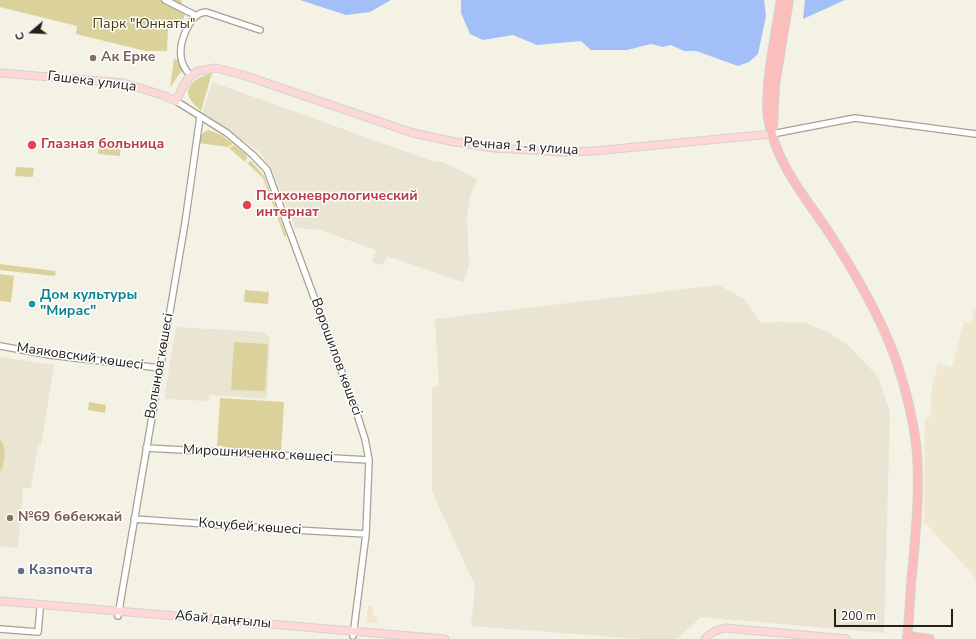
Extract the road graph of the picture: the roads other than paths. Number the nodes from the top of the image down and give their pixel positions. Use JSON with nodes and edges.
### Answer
{"nodes":[{"id":1,"x":165,"y":0,"type":"edge"},
{"id":2,"x":780,"y":0,"type":"edge"},
{"id":3,"x":789,"y":0,"type":"edge"},
{"id":4,"x":195,"y":15,"type":"junction"},
{"id":5,"x":260,"y":30,"type":"dead end"},
{"id":6,"x":0,"y":73,"type":"edge"},
{"id":7,"x":191,"y":76,"type":"junction"},
{"id":8,"x":176,"y":101,"type":"junction"},
{"id":9,"x":200,"y":117,"type":"junction"},
{"id":10,"x":772,"y":134,"type":"junction"},
{"id":11,"x":976,"y":134,"type":"edge"},
{"id":12,"x":0,"y":346,"type":"edge"},
{"id":13,"x":160,"y":368,"type":"junction"},
{"id":14,"x":146,"y":448,"type":"junction"},
{"id":15,"x":369,"y":460,"type":"junction"},
{"id":16,"x":134,"y":518,"type":"junction"},
{"id":17,"x":366,"y":534,"type":"junction"},
{"id":18,"x":0,"y":601,"type":"edge"},
{"id":19,"x":0,"y":606,"type":"edge"},
{"id":20,"x":40,"y":609,"type":"junction"},
{"id":21,"x":118,"y":613,"type":"junction"},
{"id":22,"x":0,"y":629,"type":"edge"},
{"id":23,"x":354,"y":634,"type":"junction"},
{"id":24,"x":432,"y":638,"type":"edge"},
{"id":25,"x":907,"y":638,"type":"edge"},
{"id":26,"x":389,"y":639,"type":"edge"},
{"id":27,"x":445,"y":639,"type":"edge"},
{"id":28,"x":705,"y":639,"type":"edge"},
{"id":29,"x":846,"y":639,"type":"edge"},
{"id":30,"x":930,"y":639,"type":"edge"}],
"edges":[{"from":1,"to":4,"type":"street"},
{"from":2,"to":10,"type":"highway"},
{"from":3,"to":10,"type":"highway"},
{"from":4,"to":5,"type":"street"},
{"from":4,"to":7,"type":"street"},
{"from":6,"to":8,"type":"main road","name":"Гашека улица"},
{"from":7,"to":8,"type":"main road"},
{"from":7,"to":10,"type":"main road","name":"Речная 1-я улица"},
{"from":8,"to":9,"type":"street","name":"Гашека улица"},
{"from":9,"to":13,"type":"street","name":"Волынов көшесі"},
{"from":9,"to":15,"type":"street","name":"Ворошилов көшесі"},
{"from":10,"to":11,"type":"street"},
{"from":10,"to":25,"type":"highway"},
{"from":12,"to":13,"type":"street","name":"Маяковский көшесі"},
{"from":13,"to":14,"type":"street","name":"Волынов көшесі"},
{"from":14,"to":15,"type":"street","name":"Мирошниченко көшесі"},
{"from":14,"to":16,"type":"street","name":"Волынов көшесі"},
{"from":15,"to":17,"type":"street","name":"Ворошилов көшесі"},
{"from":16,"to":17,"type":"street","name":"Кочубей көшесі"},
{"from":16,"to":21,"type":"street","name":"Волынов көшесі"},
{"from":17,"to":23,"type":"street","name":"Ворошилов көшесі"},
{"from":18,"to":21,"type":"main road","name":"Абай даңғылы"},
{"from":19,"to":20,"type":"main road","name":"Абай даңғылы"},
{"from":20,"to":21,"type":"main road","name":"Абай даңғылы"},
{"from":20,"to":22,"type":"street"},
{"from":21,"to":23,"type":"main road","name":"Абай даңғылы"},
{"from":23,"to":24,"type":"main road","name":"Абай даңғылы"},
{"from":23,"to":26,"type":"main road","name":"Абай даңғылы"},
{"from":24,"to":27,"type":"main road","name":"Абай даңғылы"},
{"from":25,"to":30,"type":"highway"},
{"from":28,"to":29,"type":"main road"}]}
